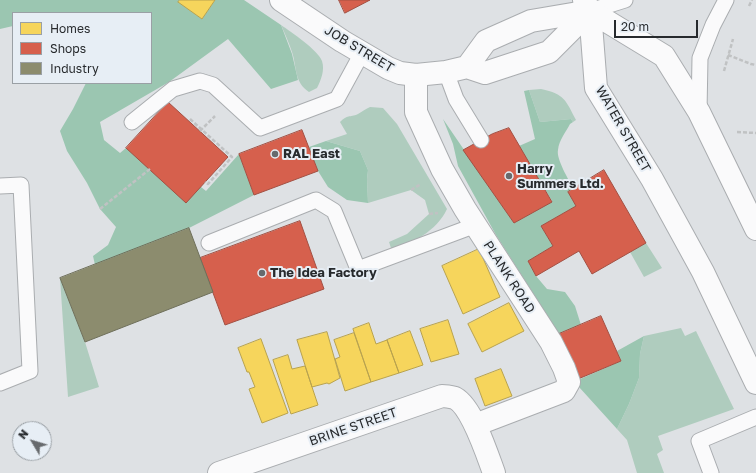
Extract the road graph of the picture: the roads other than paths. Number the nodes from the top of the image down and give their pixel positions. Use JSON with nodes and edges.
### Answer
{"nodes":[{"id":1,"x":281,"y":0,"type":"edge"},
{"id":2,"x":625,"y":0,"type":"edge"},
{"id":3,"x":726,"y":0,"type":"edge"},
{"id":4,"x":587,"y":6,"type":"edge"},
{"id":5,"x":362,"y":53,"type":"junction"},
{"id":6,"x":468,"y":67,"type":"junction"},
{"id":7,"x":446,"y":72,"type":"junction"},
{"id":8,"x":416,"y":75,"type":"junction"},
{"id":9,"x":699,"y":112,"type":"junction"},
{"id":10,"x":132,"y":122,"type":"dead end"},
{"id":11,"x":481,"y":140,"type":"dead end"},
{"id":12,"x":0,"y":186,"type":"edge"},
{"id":13,"x":476,"y":225,"type":"junction"},
{"id":14,"x":756,"y":229,"type":"edge"},
{"id":15,"x":209,"y":243,"type":"dead end"},
{"id":16,"x":0,"y":383,"type":"edge"},
{"id":17,"x":756,"y":383,"type":"edge"},
{"id":18,"x":756,"y":417,"type":"edge"},
{"id":19,"x":475,"y":425,"type":"junction"},
{"id":20,"x":219,"y":473,"type":"edge"},
{"id":21,"x":494,"y":473,"type":"edge"},
{"id":22,"x":711,"y":473,"type":"edge"}],
"edges":[{"from":1,"to":5,"type":"street","name":"JOB STREET"},
{"from":2,"to":4,"type":"lane"},
{"from":3,"to":9,"type":"lane"},
{"from":4,"to":6,"type":"street"},
{"from":4,"to":6,"type":"street","name":"JOB STREET"},
{"from":4,"to":9,"type":"street"},
{"from":4,"to":17,"type":"street","name":"WATER STREET"},
{"from":5,"to":8,"type":"street","name":"JOB STREET"},
{"from":5,"to":10,"type":"lane"},
{"from":6,"to":7,"type":"street","name":"JOB STREET"},
{"from":7,"to":8,"type":"street","name":"JOB STREET"},
{"from":7,"to":11,"type":"lane"},
{"from":8,"to":13,"type":"street","name":"PLANK ROAD"},
{"from":9,"to":14,"type":"street"},
{"from":12,"to":16,"type":"lane"},
{"from":13,"to":15,"type":"lane"},
{"from":13,"to":19,"type":"street","name":"PLANK ROAD"},
{"from":18,"to":22,"type":"lane"},
{"from":19,"to":20,"type":"street","name":"BRINE STREET"},
{"from":19,"to":21,"type":"street","name":"BRINE STREET"}]}
